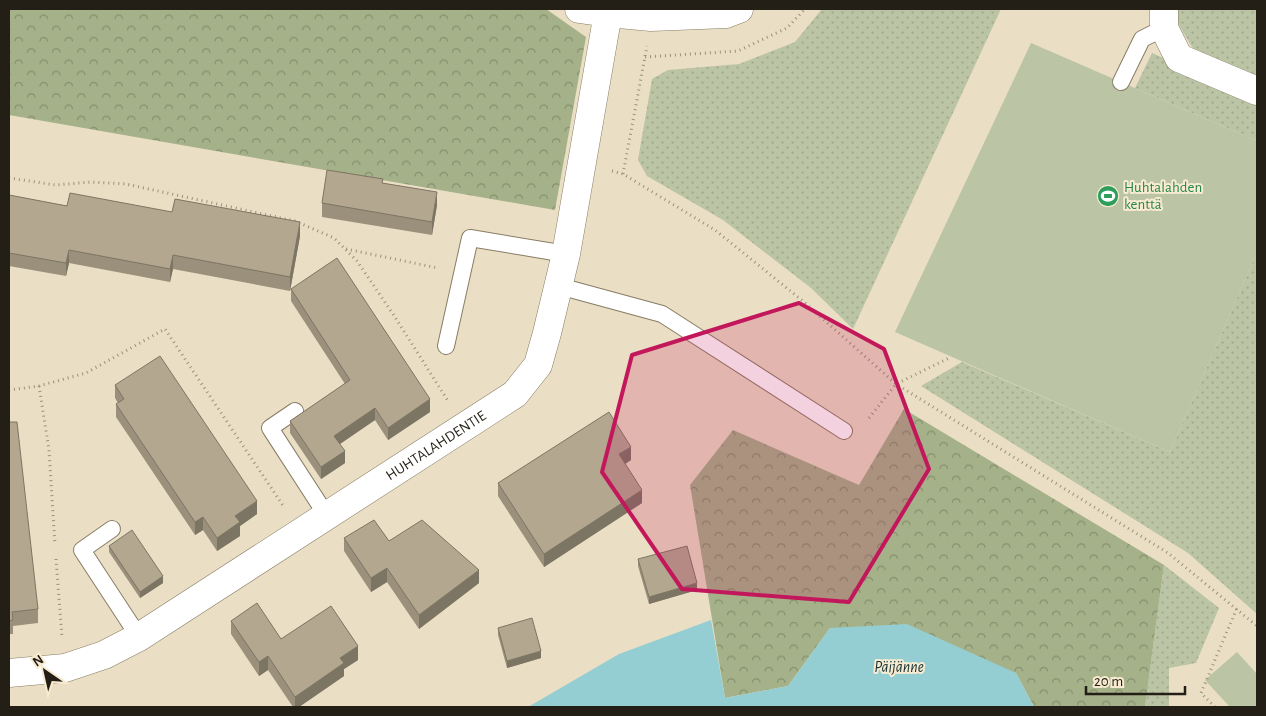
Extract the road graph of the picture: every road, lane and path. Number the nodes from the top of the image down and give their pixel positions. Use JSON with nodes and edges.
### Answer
{"nodes":[{"id":1,"x":579,"y":9,"type":"edge"},
{"id":2,"x":738,"y":9,"type":"edge"},
{"id":3,"x":608,"y":13,"type":"junction"},
{"id":4,"x":651,"y":17,"type":"junction"},
{"id":5,"x":1164,"y":18,"type":"edge"},
{"id":6,"x":1121,"y":82,"type":"dead end"},
{"id":7,"x":1257,"y":91,"type":"edge"},
{"id":8,"x":583,"y":162,"type":"junction"},
{"id":9,"x":623,"y":174,"type":"junction"},
{"id":10,"x":9,"y":178,"type":"edge"},
{"id":11,"x":345,"y":249,"type":"junction"},
{"id":12,"x":566,"y":254,"type":"junction"},
{"id":13,"x":462,"y":274,"type":"junction"},
{"id":14,"x":558,"y":286,"type":"junction"},
{"id":15,"x":446,"y":346,"type":"dead end"},
{"id":16,"x":951,"y":357,"type":"dead end"},
{"id":17,"x":896,"y":384,"type":"junction"},
{"id":18,"x":39,"y":386,"type":"junction"},
{"id":19,"x":9,"y":390,"type":"edge"},
{"id":20,"x":295,"y":411,"type":"dead end"},
{"id":21,"x":869,"y":418,"type":"dead end"},
{"id":22,"x":464,"y":428,"type":"junction"},
{"id":23,"x":844,"y":431,"type":"dead end"},
{"id":24,"x":327,"y":516,"type":"junction"},
{"id":25,"x":112,"y":529,"type":"dead end"},
{"id":26,"x":301,"y":533,"type":"junction"},
{"id":27,"x":1237,"y":608,"type":"junction"},
{"id":28,"x":1257,"y":626,"type":"edge"},
{"id":29,"x":139,"y":637,"type":"junction"},
{"id":30,"x":65,"y":668,"type":"junction"},
{"id":31,"x":9,"y":673,"type":"edge"},
{"id":32,"x":1215,"y":707,"type":"edge"}],
"edges":[{"from":1,"to":3,"type":"street"},
{"from":2,"to":4,"type":"street"},
{"from":3,"to":4,"type":"street"},
{"from":3,"to":8,"type":"street","name":"HUHTALAHDENTIE"},
{"from":4,"to":9,"type":"path"},
{"from":5,"to":6,"type":"lane"},
{"from":5,"to":7,"type":"street"},
{"from":8,"to":9,"type":"path"},
{"from":8,"to":12,"type":"street","name":"HUHTALAHDENTIE"},
{"from":9,"to":17,"type":"path"},
{"from":10,"to":11,"type":"path"},
{"from":11,"to":13,"type":"path"},
{"from":11,"to":22,"type":"path"},
{"from":12,"to":13,"type":"lane"},
{"from":12,"to":14,"type":"street","name":"HUHTALAHDENTIE"},
{"from":13,"to":15,"type":"lane"},
{"from":14,"to":22,"type":"street","name":"HUHTALAHDENTIE"},
{"from":14,"to":23,"type":"lane"},
{"from":16,"to":17,"type":"path"},
{"from":17,"to":21,"type":"path"},
{"from":17,"to":27,"type":"path"},
{"from":18,"to":19,"type":"path"},
{"from":18,"to":26,"type":"path"},
{"from":18,"to":30,"type":"path"},
{"from":20,"to":24,"type":"lane"},
{"from":22,"to":24,"type":"street","name":"HUHTALAHDENTIE"},
{"from":24,"to":26,"type":"street","name":"HUHTALAHDENTIE"},
{"from":25,"to":29,"type":"lane"},
{"from":26,"to":29,"type":"street","name":"HUHTALAHDENTIE"},
{"from":27,"to":28,"type":"path"},
{"from":27,"to":32,"type":"path"},
{"from":29,"to":30,"type":"street","name":"HUHTALAHDENTIE"},
{"from":30,"to":31,"type":"street","name":"HUHTALAHDENTIE"}]}
